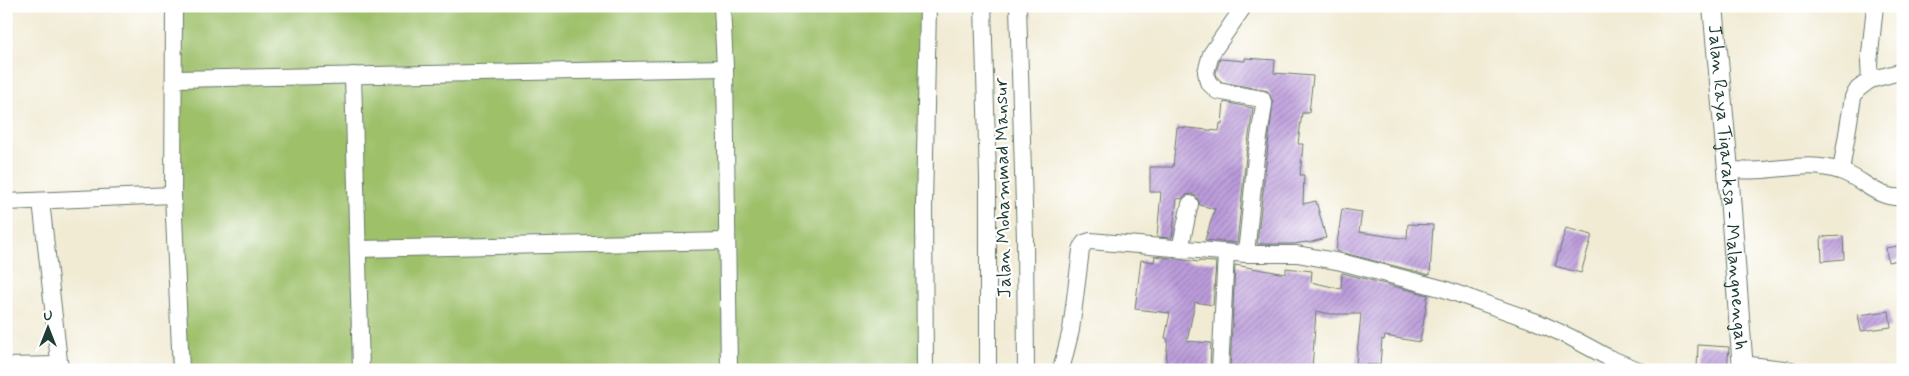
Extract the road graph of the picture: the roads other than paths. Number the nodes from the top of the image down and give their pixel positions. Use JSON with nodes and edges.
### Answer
{"nodes":[{"id":1,"x":174,"y":6,"type":"edge"},
{"id":2,"x":722,"y":6,"type":"edge"},
{"id":3,"x":928,"y":6,"type":"edge"},
{"id":4,"x":982,"y":6,"type":"edge"},
{"id":5,"x":1018,"y":6,"type":"edge"},
{"id":6,"x":1244,"y":6,"type":"edge"},
{"id":7,"x":1714,"y":6,"type":"edge"},
{"id":8,"x":1876,"y":6,"type":"edge"},
{"id":9,"x":725,"y":68,"type":"junction"},
{"id":10,"x":1903,"y":71,"type":"edge"},
{"id":11,"x":353,"y":75,"type":"junction"},
{"id":12,"x":175,"y":78,"type":"junction"},
{"id":13,"x":1870,"y":80,"type":"junction"},
{"id":14,"x":1728,"y":170,"type":"junction"},
{"id":15,"x":1841,"y":171,"type":"junction"},
{"id":16,"x":173,"y":196,"type":"junction"},
{"id":17,"x":1903,"y":197,"type":"edge"},
{"id":18,"x":41,"y":201,"type":"junction"},
{"id":19,"x":6,"y":202,"type":"edge"},
{"id":20,"x":1190,"y":204,"type":"dead end"},
{"id":21,"x":727,"y":241,"type":"junction"},
{"id":22,"x":358,"y":249,"type":"junction"},
{"id":23,"x":1180,"y":249,"type":"junction"},
{"id":24,"x":1226,"y":253,"type":"junction"},
{"id":25,"x":1246,"y":254,"type":"junction"},
{"id":26,"x":6,"y":366,"type":"edge"},
{"id":27,"x":60,"y":367,"type":"edge"},
{"id":28,"x":1742,"y":367,"type":"edge"},
{"id":29,"x":181,"y":370,"type":"edge"},
{"id":30,"x":361,"y":370,"type":"edge"},
{"id":31,"x":729,"y":370,"type":"edge"},
{"id":32,"x":925,"y":370,"type":"edge"},
{"id":33,"x":988,"y":370,"type":"edge"},
{"id":34,"x":1026,"y":370,"type":"edge"},
{"id":35,"x":1061,"y":370,"type":"edge"},
{"id":36,"x":1220,"y":370,"type":"edge"},
{"id":37,"x":1638,"y":370,"type":"edge"},
{"id":38,"x":1791,"y":370,"type":"edge"}],
"edges":[{"from":1,"to":12,"type":"street"},
{"from":2,"to":9,"type":"street"},
{"from":3,"to":32,"type":"street"},
{"from":4,"to":33,"type":"street","name":"Jalan Mohammad Mansur"},
{"from":5,"to":34,"type":"street","name":"Jalan Mohammad Mansur"},
{"from":6,"to":25,"type":"street"},
{"from":7,"to":14,"type":"main road","name":"Jalan Raya Tigaraksa - Malangnengah"},
{"from":8,"to":13,"type":"street"},
{"from":9,"to":11,"type":"street"},
{"from":9,"to":21,"type":"street"},
{"from":10,"to":13,"type":"street"},
{"from":11,"to":12,"type":"street"},
{"from":11,"to":22,"type":"street"},
{"from":12,"to":16,"type":"street"},
{"from":13,"to":15,"type":"street"},
{"from":14,"to":15,"type":"street"},
{"from":14,"to":28,"type":"main road","name":"Jalan Raya Tigaraksa - Malangnengah"},
{"from":15,"to":17,"type":"street"},
{"from":16,"to":18,"type":"street"},
{"from":16,"to":29,"type":"street"},
{"from":18,"to":19,"type":"street"},
{"from":18,"to":27,"type":"street"},
{"from":20,"to":23,"type":"street"},
{"from":21,"to":22,"type":"street"},
{"from":21,"to":31,"type":"street"},
{"from":22,"to":30,"type":"street"},
{"from":23,"to":24,"type":"street"},
{"from":23,"to":35,"type":"street"},
{"from":24,"to":25,"type":"street"},
{"from":24,"to":36,"type":"street"},
{"from":25,"to":37,"type":"street"},
{"from":26,"to":27,"type":"street"},
{"from":28,"to":38,"type":"street"}]}
